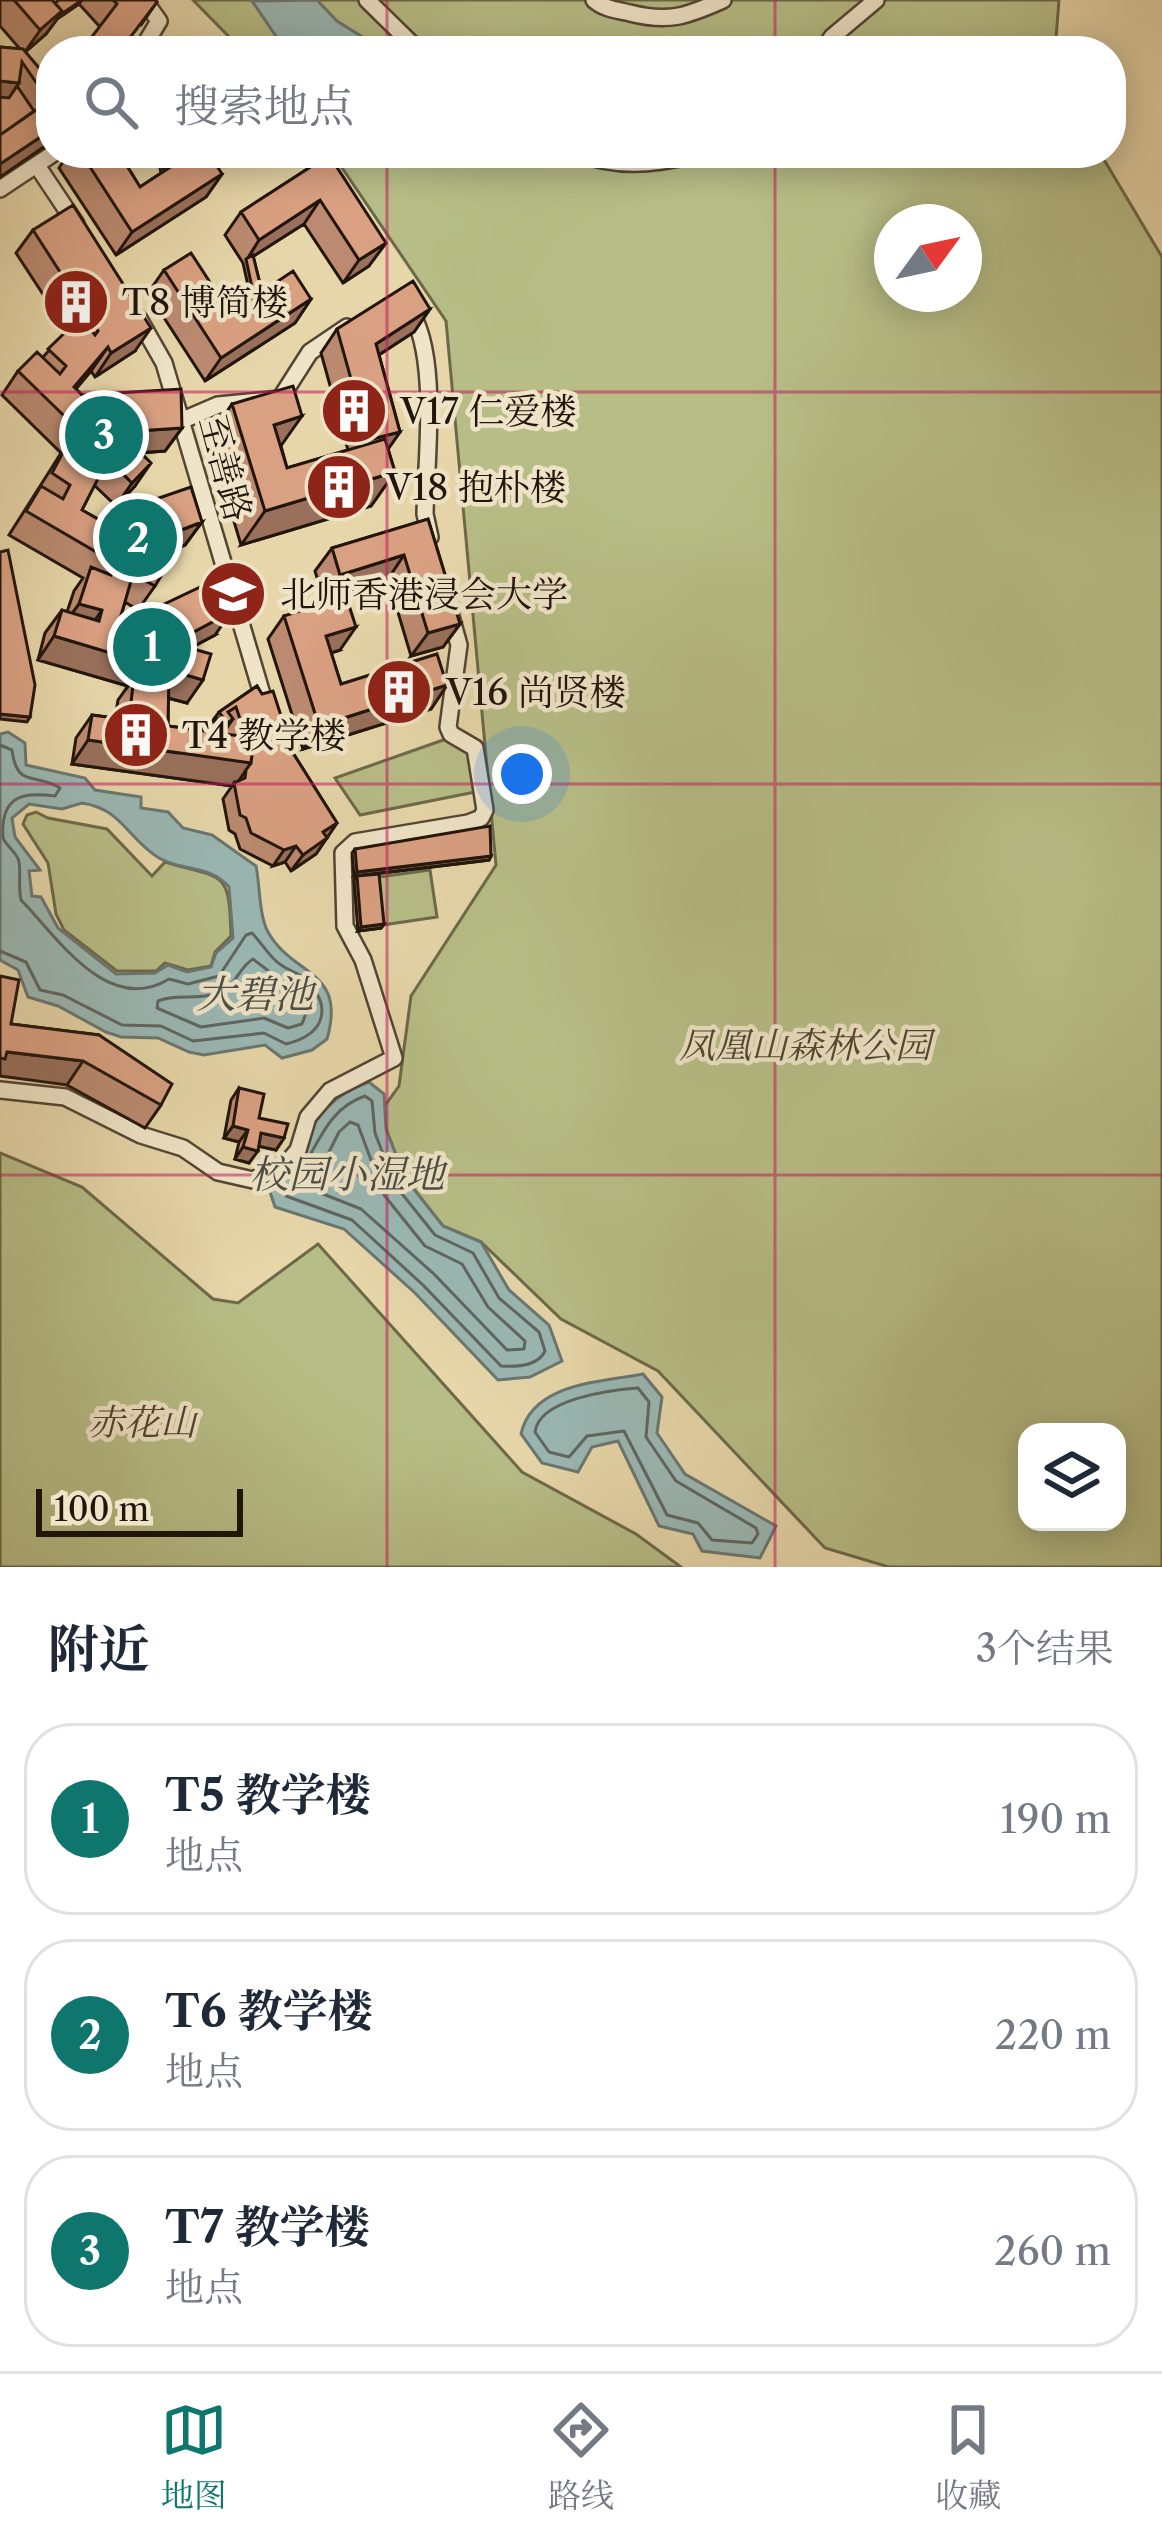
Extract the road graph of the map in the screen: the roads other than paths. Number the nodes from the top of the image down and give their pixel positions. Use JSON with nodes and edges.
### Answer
{"nodes":[{"id":1,"x":144,"y":0,"type":"edge"},
{"id":2,"x":367,"y":0,"type":"edge"},
{"id":3,"x":594,"y":0,"type":"edge"},
{"id":4,"x":723,"y":0,"type":"edge"},
{"id":5,"x":866,"y":3,"type":"edge"},
{"id":6,"x":154,"y":36,"type":"edge"},
{"id":7,"x":404,"y":36,"type":"edge"},
{"id":8,"x":833,"y":36,"type":"edge"},
{"id":9,"x":36,"y":168,"type":"edge"},
{"id":10,"x":39,"y":168,"type":"edge"},
{"id":11,"x":0,"y":189,"type":"edge"},
{"id":12,"x":88,"y":243,"type":"edge"},
{"id":13,"x":398,"y":294,"type":"edge"},
{"id":14,"x":128,"y":302,"type":"edge"},
{"id":15,"x":368,"y":314,"type":"edge"},
{"id":16,"x":183,"y":420,"type":"junction"},
{"id":17,"x":433,"y":548,"type":"edge"},
{"id":18,"x":443,"y":586,"type":"edge"},
{"id":19,"x":271,"y":725,"type":"edge"},
{"id":20,"x":0,"y":1090,"type":"edge"}],
"edges":[{"from":1,"to":6,"type":"street"},
{"from":2,"to":7,"type":"street"},
{"from":3,"to":4,"type":"street"},
{"from":5,"to":8,"type":"street"},
{"from":9,"to":11,"type":"street"},
{"from":10,"to":12,"type":"street"},
{"from":13,"to":17,"type":"street"},
{"from":14,"to":16,"type":"street","name":"至善路"},
{"from":15,"to":16,"type":"street"},
{"from":16,"to":19,"type":"street","name":"至善路"},
{"from":18,"to":20,"type":"street"}]}
